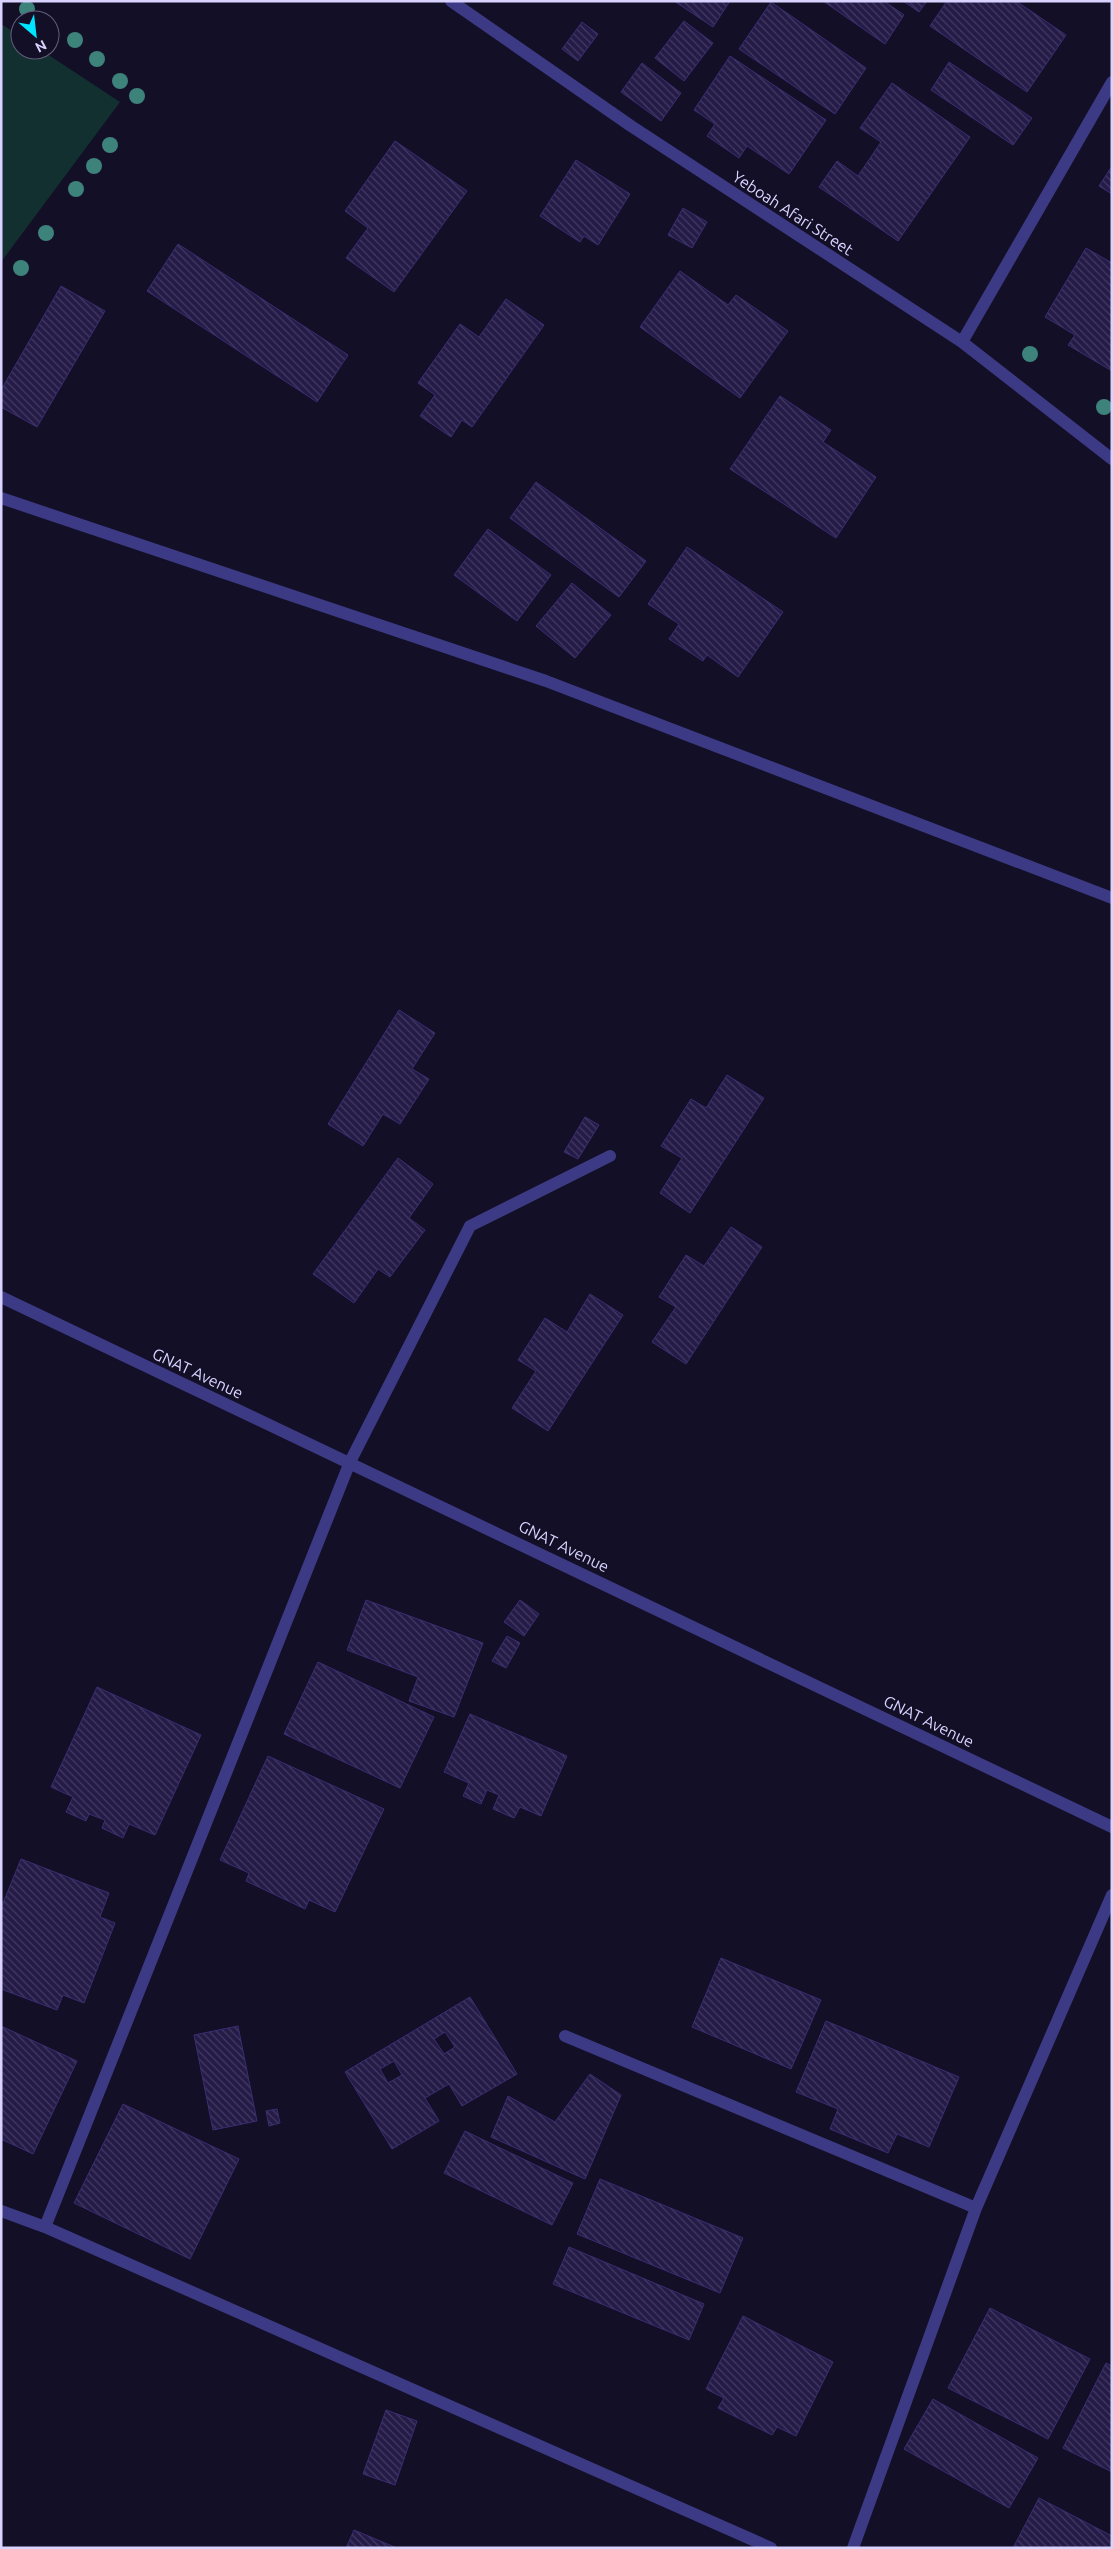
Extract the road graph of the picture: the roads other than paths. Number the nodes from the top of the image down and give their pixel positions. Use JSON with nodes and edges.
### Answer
{"nodes":[{"id":1,"x":451,"y":1,"type":"edge"},
{"id":2,"x":1112,"y":82,"type":"edge"},
{"id":3,"x":962,"y":342,"type":"junction"},
{"id":4,"x":1112,"y":459,"type":"edge"},
{"id":5,"x":1,"y":498,"type":"edge"},
{"id":6,"x":1112,"y":898,"type":"edge"},
{"id":7,"x":610,"y":1156,"type":"dead end"},
{"id":8,"x":1,"y":1297,"type":"edge"},
{"id":9,"x":350,"y":1462,"type":"junction"},
{"id":10,"x":1112,"y":1827,"type":"edge"},
{"id":11,"x":1112,"y":1895,"type":"edge"},
{"id":12,"x":565,"y":2036,"type":"dead end"},
{"id":13,"x":976,"y":2208,"type":"junction"},
{"id":14,"x":1,"y":2211,"type":"edge"},
{"id":15,"x":45,"y":2227,"type":"junction"},
{"id":16,"x":771,"y":2548,"type":"edge"},
{"id":17,"x":853,"y":2548,"type":"edge"}],
"edges":[{"from":1,"to":3,"type":"street","name":"Yeboah Afari Street"},
{"from":2,"to":3,"type":"street"},
{"from":3,"to":4,"type":"street","name":"Yeboah Afari Street"},
{"from":5,"to":6,"type":"street"},
{"from":7,"to":9,"type":"street"},
{"from":8,"to":9,"type":"street","name":"GNAT Avenue"},
{"from":9,"to":10,"type":"street","name":"GNAT Avenue"},
{"from":9,"to":15,"type":"street"},
{"from":11,"to":13,"type":"street"},
{"from":12,"to":13,"type":"street"},
{"from":13,"to":17,"type":"street"},
{"from":14,"to":15,"type":"street"},
{"from":15,"to":16,"type":"street"}]}
